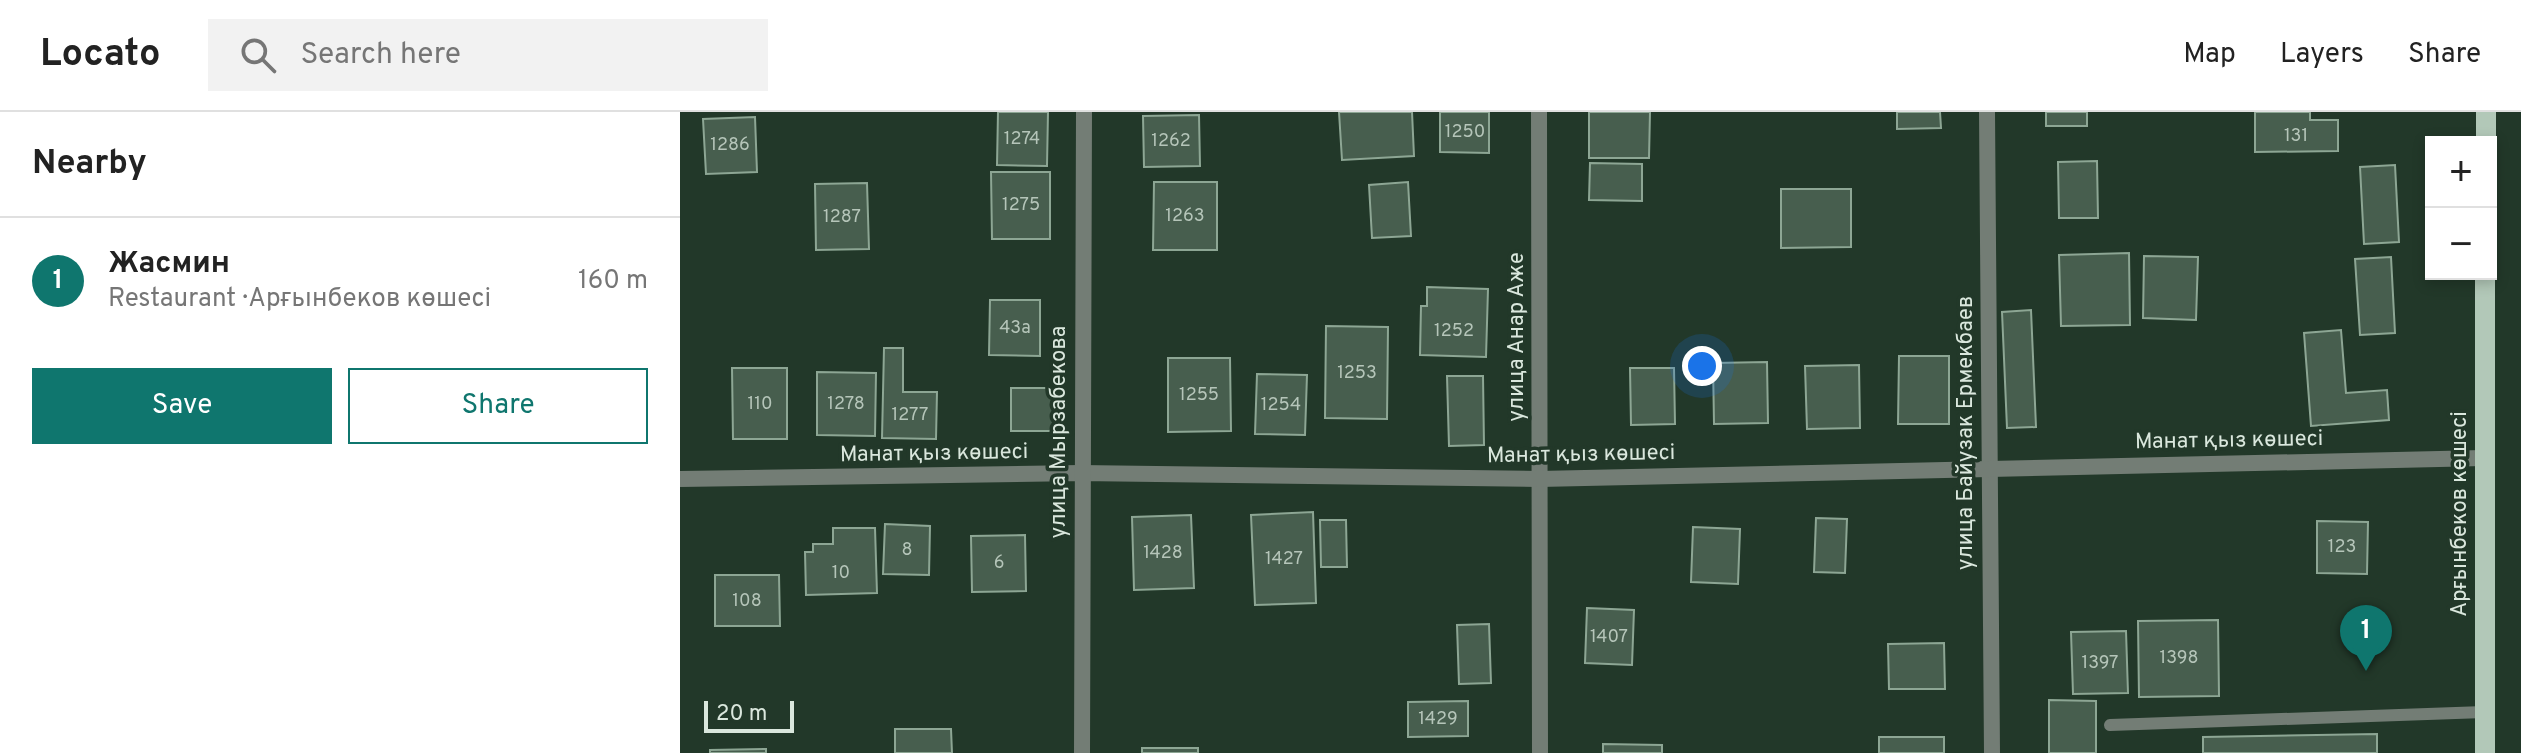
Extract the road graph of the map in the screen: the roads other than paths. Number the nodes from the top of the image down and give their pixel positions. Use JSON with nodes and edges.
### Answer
{"nodes":[{"id":1,"x":1084,"y":112,"type":"edge"},
{"id":2,"x":1539,"y":112,"type":"edge"},
{"id":3,"x":1987,"y":112,"type":"edge"},
{"id":4,"x":2486,"y":112,"type":"edge"},
{"id":5,"x":2486,"y":136,"type":"edge"},
{"id":6,"x":2485,"y":280,"type":"edge"},
{"id":7,"x":2483,"y":458,"type":"junction"},
{"id":8,"x":1988,"y":468,"type":"junction"},
{"id":9,"x":1080,"y":473,"type":"junction"},
{"id":10,"x":680,"y":479,"type":"edge"},
{"id":11,"x":1539,"y":479,"type":"junction"},
{"id":12,"x":2484,"y":712,"type":"junction"},
{"id":13,"x":2110,"y":725,"type":"dead end"},
{"id":14,"x":1082,"y":753,"type":"edge"},
{"id":15,"x":1540,"y":753,"type":"edge"},
{"id":16,"x":1992,"y":753,"type":"edge"},
{"id":17,"x":2485,"y":753,"type":"edge"}],
"edges":[{"from":1,"to":9,"type":"street","name":"улица Мырзабекова"},
{"from":2,"to":11,"type":"street","name":"улица Анар Аже"},
{"from":3,"to":8,"type":"street","name":"улица Байузак Ермекбаев"},
{"from":4,"to":5,"type":"main road"},
{"from":6,"to":7,"type":"main road","name":"Арғынбеков көшесі"},
{"from":7,"to":8,"type":"street","name":"Манат қыз көшесі"},
{"from":7,"to":12,"type":"main road","name":"Арғынбеков көшесі"},
{"from":8,"to":11,"type":"street","name":"Манат қыз көшесі"},
{"from":8,"to":16,"type":"street","name":"улица Байузак Ермекбаев"},
{"from":9,"to":10,"type":"street","name":"Манат қыз көшесі"},
{"from":9,"to":11,"type":"street","name":"Манат қыз көшесі"},
{"from":9,"to":14,"type":"street","name":"улица Мырзабекова"},
{"from":11,"to":15,"type":"street","name":"улица Анар Аже"},
{"from":12,"to":13,"type":"lane"},
{"from":12,"to":17,"type":"main road","name":"Арғынбеков көшесі"}]}
